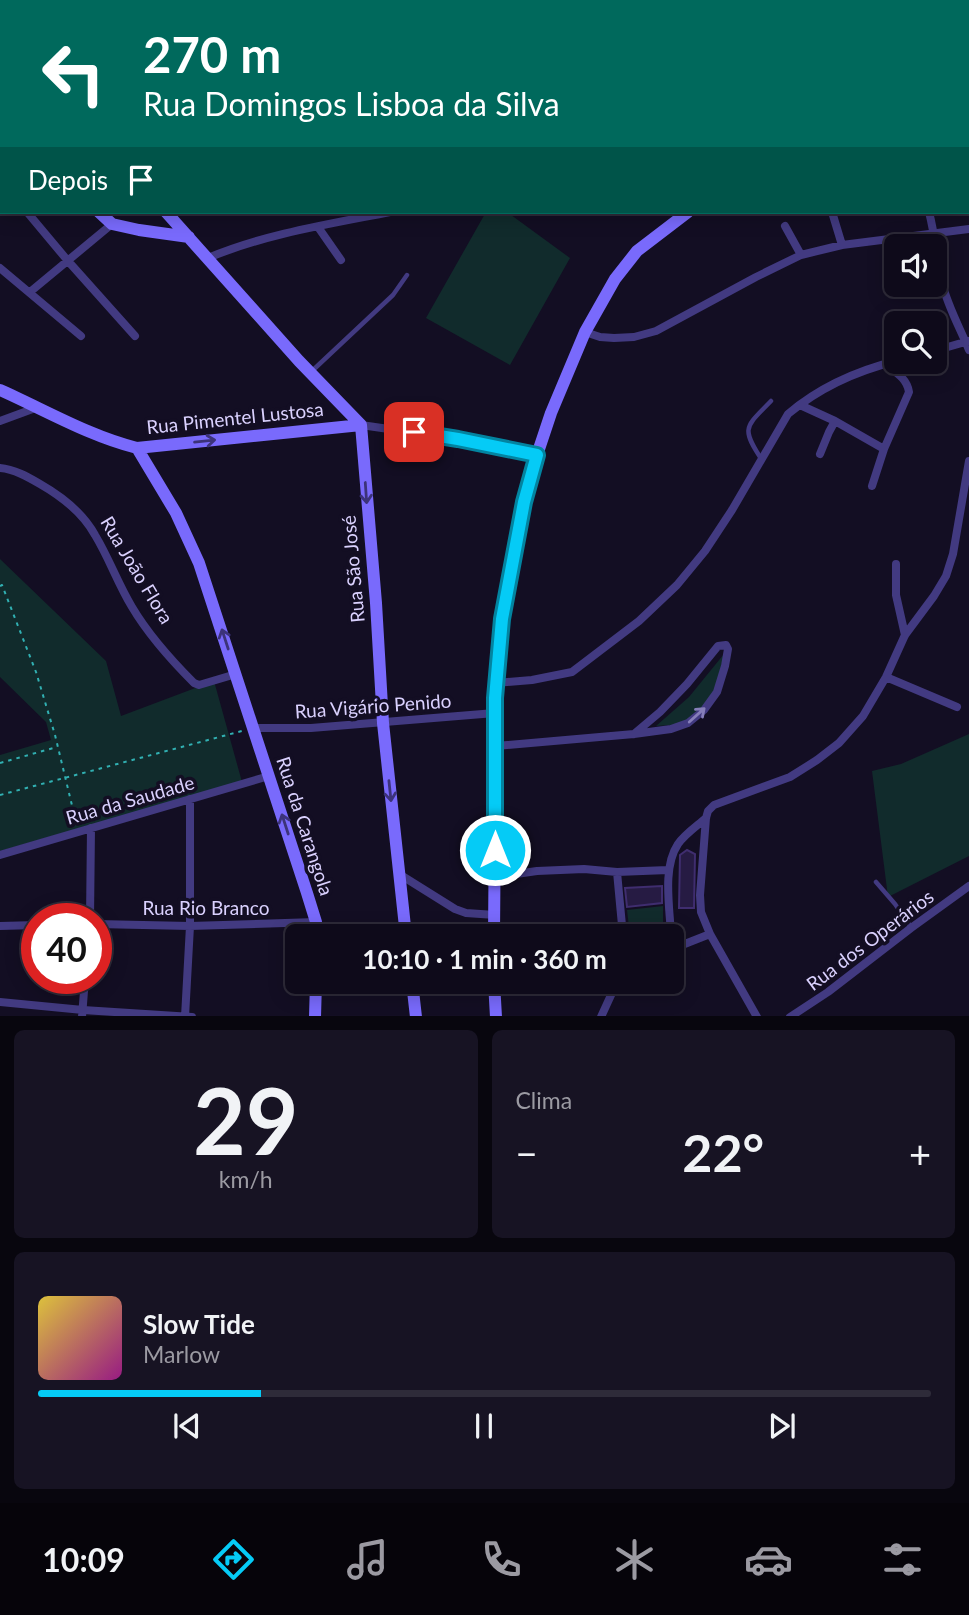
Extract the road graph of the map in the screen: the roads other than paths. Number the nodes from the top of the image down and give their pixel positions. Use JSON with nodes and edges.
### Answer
{"nodes":[{"id":1,"x":29,"y":214,"type":"edge"},
{"id":2,"x":101,"y":214,"type":"edge"},
{"id":3,"x":169,"y":214,"type":"edge"},
{"id":4,"x":380,"y":214,"type":"edge"},
{"id":5,"x":685,"y":214,"type":"edge"},
{"id":6,"x":833,"y":214,"type":"edge"},
{"id":7,"x":929,"y":214,"type":"edge"},
{"id":8,"x":112,"y":224,"type":"junction"},
{"id":9,"x":318,"y":226,"type":"junction"},
{"id":10,"x":785,"y":226,"type":"dead end"},
{"id":11,"x":969,"y":229,"type":"edge"},
{"id":12,"x":934,"y":234,"type":"joint"},
{"id":13,"x":189,"y":237,"type":"junction"},
{"id":14,"x":884,"y":240,"type":"edge"},
{"id":15,"x":842,"y":245,"type":"junction"},
{"id":16,"x":801,"y":255,"type":"junction"},
{"id":17,"x":208,"y":258,"type":"junction"},
{"id":18,"x":341,"y":260,"type":"dead end"},
{"id":19,"x":68,"y":261,"type":"junction"},
{"id":20,"x":0,"y":268,"type":"edge"},
{"id":21,"x":407,"y":275,"type":"dead end"},
{"id":22,"x":30,"y":292,"type":"junction"},
{"id":23,"x":947,"y":297,"type":"edge"},
{"id":24,"x":585,"y":332,"type":"junction"},
{"id":25,"x":135,"y":335,"type":"dead end"},
{"id":26,"x":80,"y":336,"type":"dead end"},
{"id":27,"x":968,"y":344,"type":"edge"},
{"id":28,"x":947,"y":348,"type":"edge"},
{"id":29,"x":884,"y":363,"type":"edge"},
{"id":30,"x":310,"y":373,"type":"junction"},
{"id":31,"x":898,"y":374,"type":"edge"},
{"id":32,"x":0,"y":390,"type":"edge"},
{"id":33,"x":771,"y":401,"type":"dead end"},
{"id":34,"x":800,"y":405,"type":"junction"},
{"id":35,"x":38,"y":407,"type":"junction"},
{"id":36,"x":0,"y":421,"type":"edge"},
{"id":37,"x":835,"y":421,"type":"junction"},
{"id":38,"x":361,"y":425,"type":"junction"},
{"id":39,"x":137,"y":448,"type":"junction"},
{"id":40,"x":884,"y":449,"type":"junction"},
{"id":41,"x":820,"y":454,"type":"dead end"},
{"id":42,"x":537,"y":455,"type":"junction"},
{"id":43,"x":762,"y":460,"type":"junction"},
{"id":44,"x":969,"y":461,"type":"edge"},
{"id":45,"x":0,"y":468,"type":"edge"},
{"id":46,"x":872,"y":486,"type":"dead end"},
{"id":47,"x":896,"y":564,"type":"dead end"},
{"id":48,"x":905,"y":635,"type":"junction"},
{"id":49,"x":236,"y":674,"type":"junction"},
{"id":50,"x":886,"y":677,"type":"junction"},
{"id":51,"x":496,"y":683,"type":"junction"},
{"id":52,"x":957,"y":707,"type":"dead end"},
{"id":53,"x":495,"y":713,"type":"junction"},
{"id":54,"x":383,"y":723,"type":"junction"},
{"id":55,"x":253,"y":728,"type":"junction"},
{"id":56,"x":634,"y":734,"type":"junction"},
{"id":57,"x":496,"y":747,"type":"junction"},
{"id":58,"x":269,"y":776,"type":"junction"},
{"id":59,"x":190,"y":799,"type":"junction"},
{"id":60,"x":706,"y":818,"type":"junction"},
{"id":61,"x":91,"y":828,"type":"junction"},
{"id":62,"x":0,"y":855,"type":"edge"},
{"id":63,"x":668,"y":870,"type":"junction"},
{"id":64,"x":617,"y":872,"type":"junction"},
{"id":65,"x":399,"y":874,"type":"junction"},
{"id":66,"x":495,"y":877,"type":"junction"},
{"id":67,"x":876,"y":882,"type":"dead end"},
{"id":68,"x":969,"y":886,"type":"edge"},
{"id":69,"x":90,"y":903,"type":"edge"},
{"id":70,"x":495,"y":915,"type":"junction"},
{"id":71,"x":316,"y":922,"type":"joint"},
{"id":72,"x":112,"y":924,"type":"edge"},
{"id":73,"x":405,"y":924,"type":"edge"},
{"id":74,"x":495,"y":924,"type":"edge"},
{"id":75,"x":622,"y":924,"type":"edge"},
{"id":76,"x":670,"y":924,"type":"edge"},
{"id":77,"x":21,"y":925,"type":"edge"},
{"id":78,"x":0,"y":926,"type":"edge"},
{"id":79,"x":190,"y":926,"type":"junction"},
{"id":80,"x":911,"y":928,"type":"junction"},
{"id":81,"x":710,"y":934,"type":"junction"},
{"id":82,"x":684,"y":944,"type":"edge"},
{"id":83,"x":84,"y":994,"type":"edge"},
{"id":84,"x":316,"y":994,"type":"edge"},
{"id":85,"x":413,"y":994,"type":"edge"},
{"id":86,"x":495,"y":994,"type":"edge"},
{"id":87,"x":612,"y":994,"type":"edge"},
{"id":88,"x":0,"y":1002,"type":"edge"},
{"id":89,"x":82,"y":1013,"type":"edge"},
{"id":90,"x":185,"y":1016,"type":"edge"},
{"id":91,"x":315,"y":1016,"type":"edge"},
{"id":92,"x":416,"y":1016,"type":"edge"},
{"id":93,"x":496,"y":1016,"type":"edge"},
{"id":94,"x":601,"y":1016,"type":"edge"},
{"id":95,"x":756,"y":1016,"type":"edge"},
{"id":96,"x":792,"y":1016,"type":"edge"}],
"edges":[{"from":1,"to":19,"type":"street"},
{"from":2,"to":8,"type":"main road"},
{"from":3,"to":13,"type":"main road"},
{"from":4,"to":9,"type":"street"},
{"from":5,"to":24,"type":"main road"},
{"from":6,"to":15,"type":"street"},
{"from":7,"to":12,"type":"street"},
{"from":8,"to":13,"type":"main road"},
{"from":8,"to":19,"type":"street"},
{"from":9,"to":17,"type":"street"},
{"from":9,"to":18,"type":"street"},
{"from":10,"to":16,"type":"street"},
{"from":11,"to":12,"type":"street"},
{"from":13,"to":17,"type":"main road"},
{"from":14,"to":15,"type":"street"},
{"from":15,"to":16,"type":"street"},
{"from":16,"to":24,"type":"street"},
{"from":17,"to":30,"type":"main road"},
{"from":19,"to":22,"type":"street"},
{"from":19,"to":25,"type":"street"},
{"from":20,"to":22,"type":"street"},
{"from":21,"to":30,"type":"lane"},
{"from":22,"to":26,"type":"street"},
{"from":23,"to":27,"type":"street"},
{"from":24,"to":42,"type":"main road"},
{"from":27,"to":28,"type":"street"},
{"from":29,"to":34,"type":"street"},
{"from":30,"to":38,"type":"main road"},
{"from":31,"to":40,"type":"street"},
{"from":32,"to":35,"type":"main road","name":"Rua Pimentel Lustosa"},
{"from":33,"to":43,"type":"lane"},
{"from":34,"to":37,"type":"street"},
{"from":34,"to":43,"type":"street"},
{"from":35,"to":36,"type":"street"},
{"from":35,"to":39,"type":"main road","name":"Rua Pimentel Lustosa"},
{"from":37,"to":40,"type":"street"},
{"from":37,"to":41,"type":"street"},
{"from":39,"to":38,"type":"main road","name":"Rua Pimentel Lustosa","one_way":true},
{"from":38,"to":42,"type":"street"},
{"from":38,"to":54,"type":"main road","name":"Rua São José","one_way":true},
{"from":49,"to":39,"type":"main road","one_way":true},
{"from":40,"to":46,"type":"street"},
{"from":42,"to":51,"type":"main road"},
{"from":43,"to":51,"type":"street"},
{"from":44,"to":48,"type":"street"},
{"from":45,"to":49,"type":"street","name":"Rua João Flora"},
{"from":47,"to":48,"type":"street"},
{"from":48,"to":50,"type":"street"},
{"from":49,"to":55,"type":"main road"},
{"from":50,"to":52,"type":"street"},
{"from":50,"to":60,"type":"street"},
{"from":51,"to":53,"type":"main road"},
{"from":53,"to":54,"type":"street","name":"Rua Vigário Penido"},
{"from":53,"to":57,"type":"main road"},
{"from":54,"to":55,"type":"street","name":"Rua Vigário Penido"},
{"from":54,"to":65,"type":"main road","name":"Rua São José","one_way":true},
{"from":55,"to":58,"type":"main road","name":"Rua da Carangola"},
{"from":56,"to":56,"type":"street","one_way":true},
{"from":56,"to":57,"type":"street"},
{"from":57,"to":66,"type":"main road"},
{"from":58,"to":59,"type":"street","name":"Rua da Saudade"},
{"from":71,"to":58,"type":"main road","name":"Rua da Carangola","one_way":true},
{"from":59,"to":61,"type":"street","name":"Rua da Saudade"},
{"from":59,"to":79,"type":"street"},
{"from":60,"to":63,"type":"street"},
{"from":60,"to":81,"type":"street"},
{"from":61,"to":62,"type":"street","name":"Rua da Saudade"},
{"from":61,"to":69,"type":"street"},
{"from":63,"to":64,"type":"street"},
{"from":63,"to":76,"type":"street"},
{"from":64,"to":66,"type":"street"},
{"from":64,"to":75,"type":"street"},
{"from":65,"to":70,"type":"street"},
{"from":65,"to":73,"type":"main road","name":"Rua São José"},
{"from":66,"to":70,"type":"main road"},
{"from":67,"to":80,"type":"lane"},
{"from":68,"to":80,"type":"street","name":"Rua dos Operários"},
{"from":70,"to":74,"type":"main road"},
{"from":71,"to":79,"type":"street","name":"Rua Rio Branco"},
{"from":72,"to":79,"type":"street","name":"Rua Rio Branco"},
{"from":77,"to":78,"type":"street"},
{"from":79,"to":90,"type":"street"},
{"from":80,"to":96,"type":"street","name":"Rua dos Operários"},
{"from":81,"to":82,"type":"street"},
{"from":81,"to":95,"type":"street"},
{"from":83,"to":89,"type":"street"},
{"from":84,"to":91,"type":"main road"},
{"from":85,"to":92,"type":"main road"},
{"from":86,"to":93,"type":"main road"},
{"from":87,"to":94,"type":"street"},
{"from":88,"to":89,"type":"street"},
{"from":89,"to":90,"type":"street"}]}
